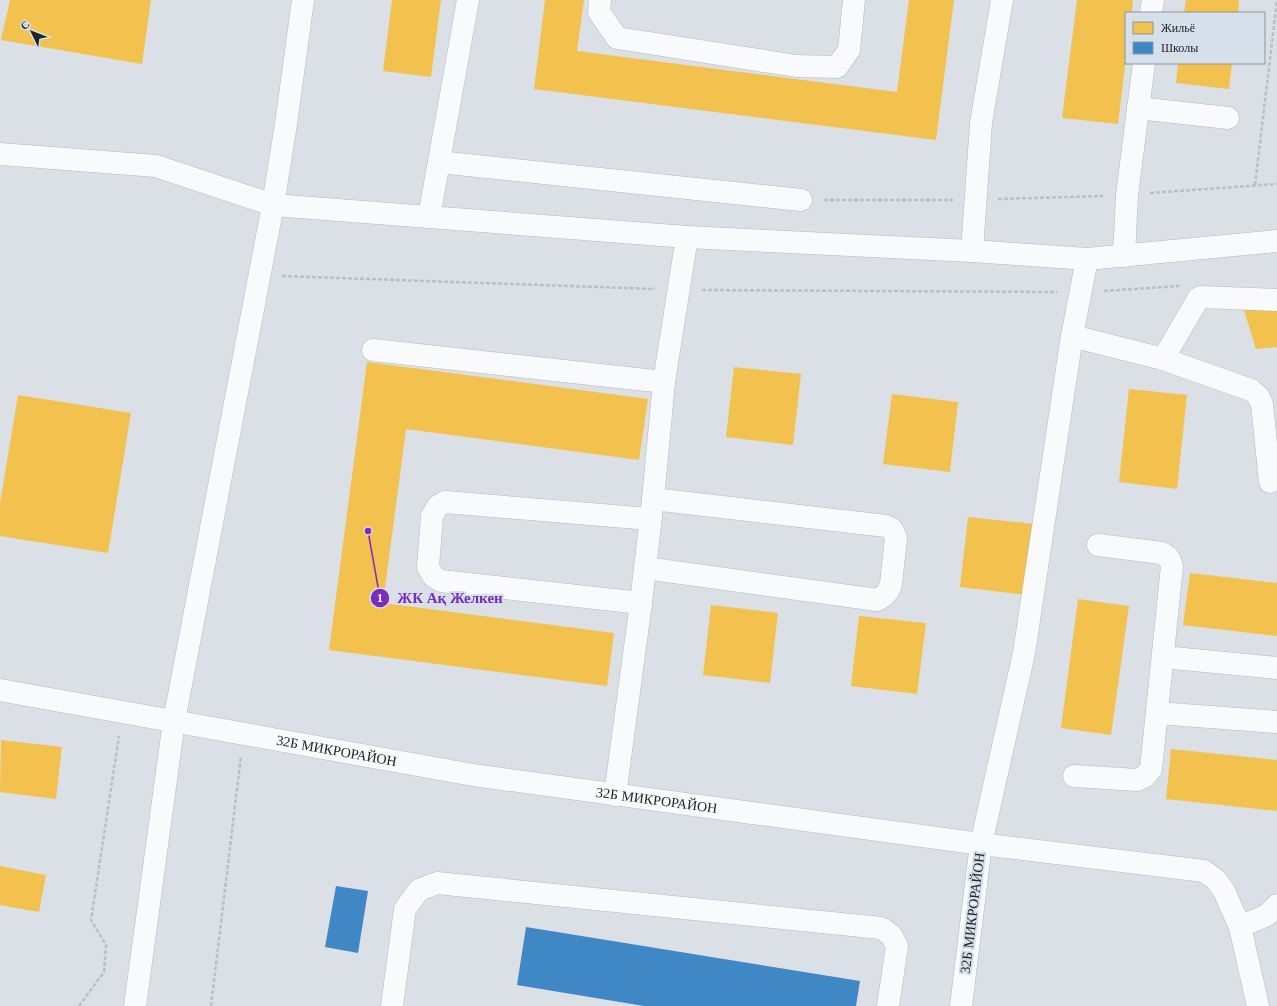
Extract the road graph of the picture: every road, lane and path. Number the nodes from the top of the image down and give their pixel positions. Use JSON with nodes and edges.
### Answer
{"nodes":[{"id":1,"x":303,"y":0,"type":"edge"},
{"id":2,"x":468,"y":0,"type":"edge"},
{"id":3,"x":600,"y":0,"type":"edge"},
{"id":4,"x":854,"y":0,"type":"edge"},
{"id":5,"x":1002,"y":0,"type":"edge"},
{"id":6,"x":1152,"y":0,"type":"edge"},
{"id":7,"x":1277,"y":0,"type":"edge"},
{"id":8,"x":1151,"y":12,"type":"edge"},
{"id":9,"x":1144,"y":64,"type":"edge"},
{"id":10,"x":1138,"y":108,"type":"junction"},
{"id":11,"x":1228,"y":118,"type":"dead end"},
{"id":12,"x":0,"y":154,"type":"edge"},
{"id":13,"x":439,"y":162,"type":"junction"},
{"id":14,"x":1277,"y":184,"type":"edge"},
{"id":15,"x":1255,"y":185,"type":"junction"},
{"id":16,"x":1127,"y":195,"type":"junction"},
{"id":17,"x":801,"y":200,"type":"joint"},
{"id":18,"x":976,"y":200,"type":"junction"},
{"id":19,"x":273,"y":204,"type":"junction"},
{"id":20,"x":429,"y":216,"type":"junction"},
{"id":21,"x":687,"y":237,"type":"junction"},
{"id":22,"x":1277,"y":241,"type":"edge"},
{"id":23,"x":972,"y":251,"type":"junction"},
{"id":24,"x":1124,"y":256,"type":"junction"},
{"id":25,"x":1087,"y":259,"type":"junction"},
{"id":26,"x":260,"y":275,"type":"junction"},
{"id":27,"x":1183,"y":285,"type":"dead end"},
{"id":28,"x":679,"y":290,"type":"junction"},
{"id":29,"x":1080,"y":292,"type":"junction"},
{"id":30,"x":1277,"y":300,"type":"edge"},
{"id":31,"x":1072,"y":336,"type":"junction"},
{"id":32,"x":373,"y":350,"type":"dead end"},
{"id":33,"x":1163,"y":360,"type":"junction"},
{"id":34,"x":664,"y":382,"type":"junction"},
{"id":35,"x":1270,"y":482,"type":"dead end"},
{"id":36,"x":652,"y":509,"type":"junction"},
{"id":37,"x":1098,"y":545,"type":"dead end"},
{"id":38,"x":645,"y":568,"type":"junction"},
{"id":39,"x":641,"y":603,"type":"junction"},
{"id":40,"x":1163,"y":657,"type":"junction"},
{"id":41,"x":1277,"y":668,"type":"edge"},
{"id":42,"x":0,"y":690,"type":"edge"},
{"id":43,"x":123,"y":712,"type":"junction"},
{"id":44,"x":1157,"y":713,"type":"junction"},
{"id":45,"x":174,"y":721,"type":"junction"},
{"id":46,"x":1277,"y":722,"type":"edge"},
{"id":47,"x":244,"y":734,"type":"junction"},
{"id":48,"x":1074,"y":776,"type":"dead end"},
{"id":49,"x":615,"y":795,"type":"junction"},
{"id":50,"x":980,"y":844,"type":"junction"},
{"id":51,"x":1277,"y":905,"type":"edge"},
{"id":52,"x":1240,"y":927,"type":"junction"},
{"id":53,"x":79,"y":1006,"type":"edge"},
{"id":54,"x":135,"y":1006,"type":"edge"},
{"id":55,"x":211,"y":1006,"type":"edge"},
{"id":56,"x":392,"y":1006,"type":"edge"},
{"id":57,"x":888,"y":1006,"type":"edge"},
{"id":58,"x":961,"y":1006,"type":"edge"},
{"id":59,"x":1258,"y":1006,"type":"edge"}],
"edges":[{"from":1,"to":19,"type":"street"},
{"from":2,"to":13,"type":"street"},
{"from":3,"to":4,"type":"street"},
{"from":5,"to":18,"type":"street"},
{"from":6,"to":8,"type":"street"},
{"from":7,"to":15,"type":"path"},
{"from":9,"to":10,"type":"street"},
{"from":10,"to":11,"type":"street"},
{"from":10,"to":16,"type":"street"},
{"from":12,"to":19,"type":"street"},
{"from":13,"to":17,"type":"street"},
{"from":13,"to":20,"type":"street"},
{"from":14,"to":15,"type":"path"},
{"from":15,"to":16,"type":"path"},
{"from":16,"to":18,"type":"path"},
{"from":16,"to":24,"type":"street"},
{"from":17,"to":18,"type":"path"},
{"from":18,"to":23,"type":"street"},
{"from":19,"to":20,"type":"street"},
{"from":19,"to":26,"type":"street"},
{"from":20,"to":21,"type":"street"},
{"from":21,"to":23,"type":"street"},
{"from":21,"to":28,"type":"street"},
{"from":22,"to":24,"type":"street"},
{"from":23,"to":25,"type":"street"},
{"from":24,"to":25,"type":"street"},
{"from":25,"to":29,"type":"street"},
{"from":26,"to":28,"type":"path"},
{"from":26,"to":45,"type":"street"},
{"from":27,"to":29,"type":"path"},
{"from":28,"to":29,"type":"path"},
{"from":28,"to":34,"type":"street"},
{"from":29,"to":31,"type":"street"},
{"from":30,"to":33,"type":"street"},
{"from":31,"to":33,"type":"street"},
{"from":31,"to":50,"type":"street"},
{"from":32,"to":34,"type":"street"},
{"from":33,"to":35,"type":"street"},
{"from":34,"to":36,"type":"street"},
{"from":36,"to":38,"type":"street"},
{"from":36,"to":38,"type":"street"},
{"from":36,"to":39,"type":"street"},
{"from":37,"to":40,"type":"street"},
{"from":38,"to":39,"type":"street"},
{"from":39,"to":49,"type":"street"},
{"from":40,"to":41,"type":"street"},
{"from":40,"to":44,"type":"street"},
{"from":42,"to":43,"type":"street","name":"32Б МИКРОРАЙОН"},
{"from":43,"to":45,"type":"street","name":"32Б МИКРОРАЙОН"},
{"from":43,"to":53,"type":"path"},
{"from":44,"to":46,"type":"street"},
{"from":44,"to":48,"type":"street"},
{"from":45,"to":47,"type":"street","name":"32Б МИКРОРАЙОН"},
{"from":45,"to":54,"type":"street"},
{"from":47,"to":49,"type":"street","name":"32Б МИКРОРАЙОН"},
{"from":47,"to":55,"type":"path"},
{"from":49,"to":50,"type":"street","name":"32Б МИКРОРАЙОН"},
{"from":50,"to":52,"type":"street"},
{"from":50,"to":58,"type":"street","name":"32Б МИКРОРАЙОН"},
{"from":51,"to":52,"type":"street"},
{"from":52,"to":59,"type":"street"},
{"from":56,"to":57,"type":"street"}]}
